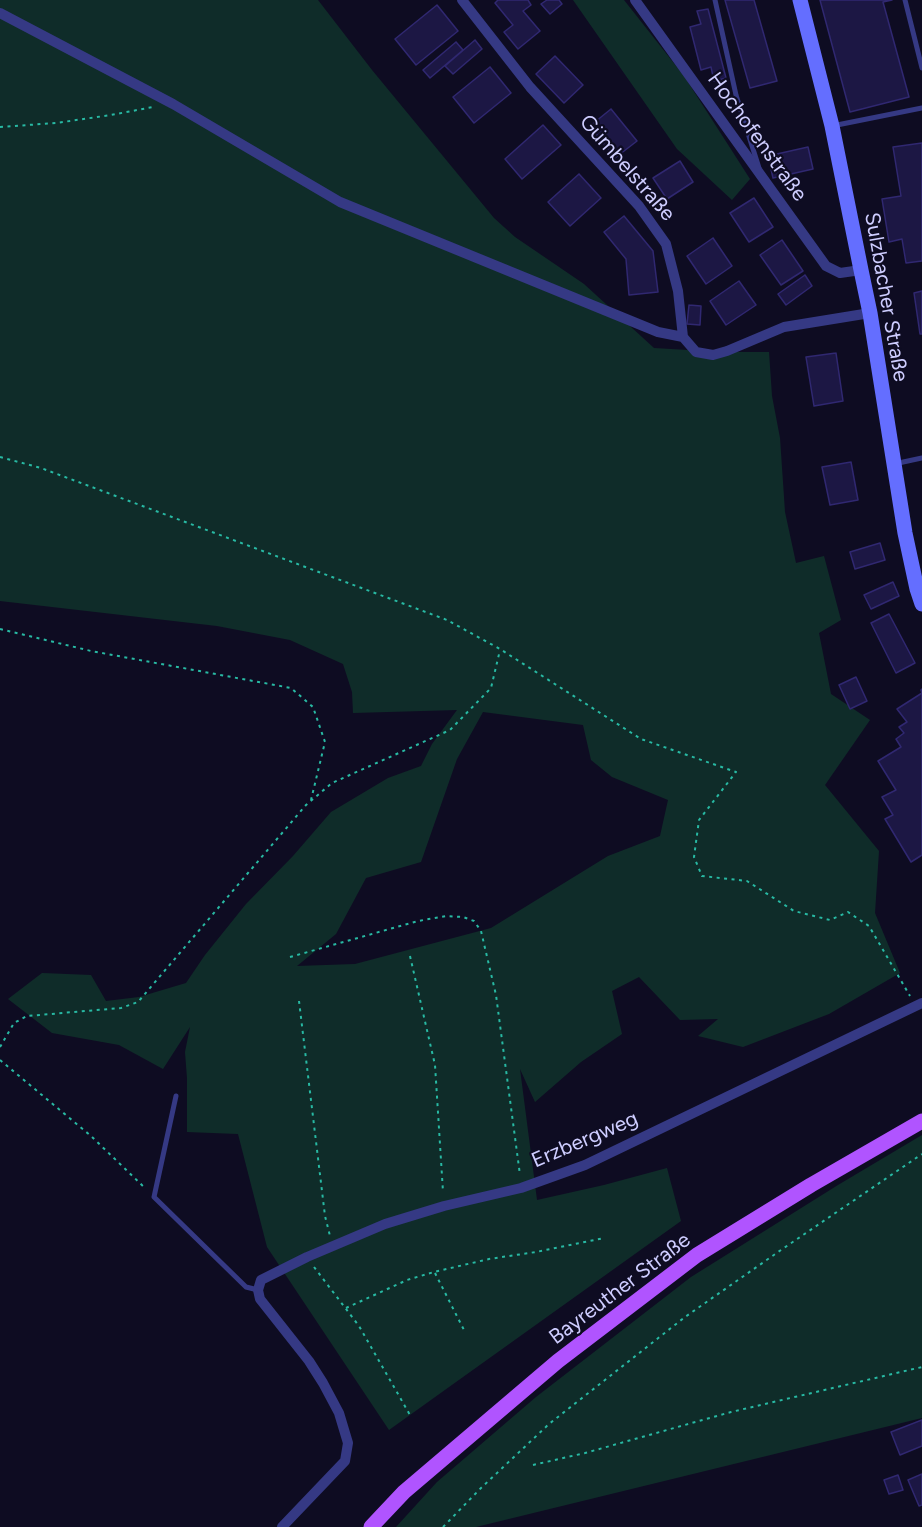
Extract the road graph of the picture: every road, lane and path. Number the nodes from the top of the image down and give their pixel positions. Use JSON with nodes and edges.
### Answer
{"nodes":[{"id":1,"x":462,"y":0,"type":"edge"},
{"id":2,"x":635,"y":0,"type":"edge"},
{"id":3,"x":715,"y":0,"type":"edge"},
{"id":4,"x":800,"y":0,"type":"edge"},
{"id":5,"x":904,"y":0,"type":"edge"},
{"id":6,"x":0,"y":13,"type":"edge"},
{"id":7,"x":922,"y":68,"type":"edge"},
{"id":8,"x":174,"y":104,"type":"junction"},
{"id":9,"x":922,"y":108,"type":"edge"},
{"id":10,"x":832,"y":126,"type":"junction"},
{"id":11,"x":0,"y":127,"type":"edge"},
{"id":12,"x":761,"y":175,"type":"junction"},
{"id":13,"x":861,"y":270,"type":"junction"},
{"id":14,"x":870,"y":313,"type":"junction"},
{"id":15,"x":683,"y":337,"type":"junction"},
{"id":16,"x":0,"y":457,"type":"edge"},
{"id":17,"x":922,"y":458,"type":"edge"},
{"id":18,"x":893,"y":465,"type":"junction"},
{"id":19,"x":922,"y":603,"type":"edge"},
{"id":20,"x":0,"y":629,"type":"edge"},
{"id":21,"x":500,"y":649,"type":"junction"},
{"id":22,"x":311,"y":800,"type":"junction"},
{"id":23,"x":410,"y":956,"type":"dead end"},
{"id":24,"x":290,"y":957,"type":"dead end"},
{"id":25,"x":299,"y":1001,"type":"dead end"},
{"id":26,"x":919,"y":1005,"type":"edge"},
{"id":27,"x":0,"y":1047,"type":"edge"},
{"id":28,"x":0,"y":1060,"type":"edge"},
{"id":29,"x":176,"y":1096,"type":"dead end"},
{"id":30,"x":922,"y":1121,"type":"edge"},
{"id":31,"x":922,"y":1154,"type":"edge"},
{"id":32,"x":521,"y":1188,"type":"junction"},
{"id":33,"x":154,"y":1197,"type":"junction"},
{"id":34,"x":444,"y":1206,"type":"junction"},
{"id":35,"x":604,"y":1238,"type":"dead end"},
{"id":36,"x":332,"y":1246,"type":"junction"},
{"id":37,"x":307,"y":1257,"type":"junction"},
{"id":38,"x":434,"y":1272,"type":"junction"},
{"id":39,"x":258,"y":1290,"type":"junction"},
{"id":40,"x":346,"y":1308,"type":"junction"},
{"id":41,"x":465,"y":1332,"type":"dead end"},
{"id":42,"x":922,"y":1366,"type":"edge"},
{"id":43,"x":410,"y":1415,"type":"dead end"},
{"id":44,"x":533,"y":1465,"type":"dead end"},
{"id":45,"x":282,"y":1527,"type":"edge"},
{"id":46,"x":370,"y":1527,"type":"edge"},
{"id":47,"x":442,"y":1527,"type":"edge"}],
"edges":[{"from":1,"to":15,"type":"street","name":"Gümbelstraße"},
{"from":2,"to":12,"type":"street","name":"Hochofenstraße"},
{"from":3,"to":12,"type":"lane"},
{"from":4,"to":10,"type":"main road","name":"Sulzbacher Straße"},
{"from":5,"to":7,"type":"lane"},
{"from":6,"to":8,"type":"street"},
{"from":8,"to":11,"type":"path"},
{"from":8,"to":15,"type":"street"},
{"from":9,"to":10,"type":"lane"},
{"from":10,"to":13,"type":"main road","name":"Sulzbacher Straße"},
{"from":12,"to":13,"type":"street","name":"Hochofenstraße"},
{"from":13,"to":14,"type":"main road","name":"Sulzbacher Straße"},
{"from":14,"to":15,"type":"street"},
{"from":14,"to":18,"type":"main road","name":"Sulzbacher Straße"},
{"from":16,"to":21,"type":"path"},
{"from":17,"to":18,"type":"lane"},
{"from":18,"to":19,"type":"main road","name":"Sulzbacher Straße"},
{"from":20,"to":22,"type":"path"},
{"from":21,"to":22,"type":"path"},
{"from":21,"to":26,"type":"path"},
{"from":22,"to":27,"type":"path"},
{"from":23,"to":34,"type":"path"},
{"from":24,"to":32,"type":"path"},
{"from":25,"to":36,"type":"path"},
{"from":26,"to":32,"type":"street","name":"Erzbergweg"},
{"from":28,"to":33,"type":"path"},
{"from":29,"to":33,"type":"lane"},
{"from":30,"to":46,"type":"main road","name":"Bayreuther Straße"},
{"from":31,"to":47,"type":"path"},
{"from":32,"to":34,"type":"street","name":"Erzbergweg"},
{"from":33,"to":39,"type":"lane"},
{"from":34,"to":36,"type":"street","name":"Erzbergweg"},
{"from":35,"to":38,"type":"path"},
{"from":36,"to":37,"type":"street","name":"Erzbergweg"},
{"from":37,"to":39,"type":"street","name":"Erzbergweg"},
{"from":37,"to":40,"type":"path"},
{"from":38,"to":40,"type":"path"},
{"from":38,"to":41,"type":"path"},
{"from":39,"to":45,"type":"street"},
{"from":40,"to":43,"type":"path"},
{"from":42,"to":44,"type":"path"}]}
